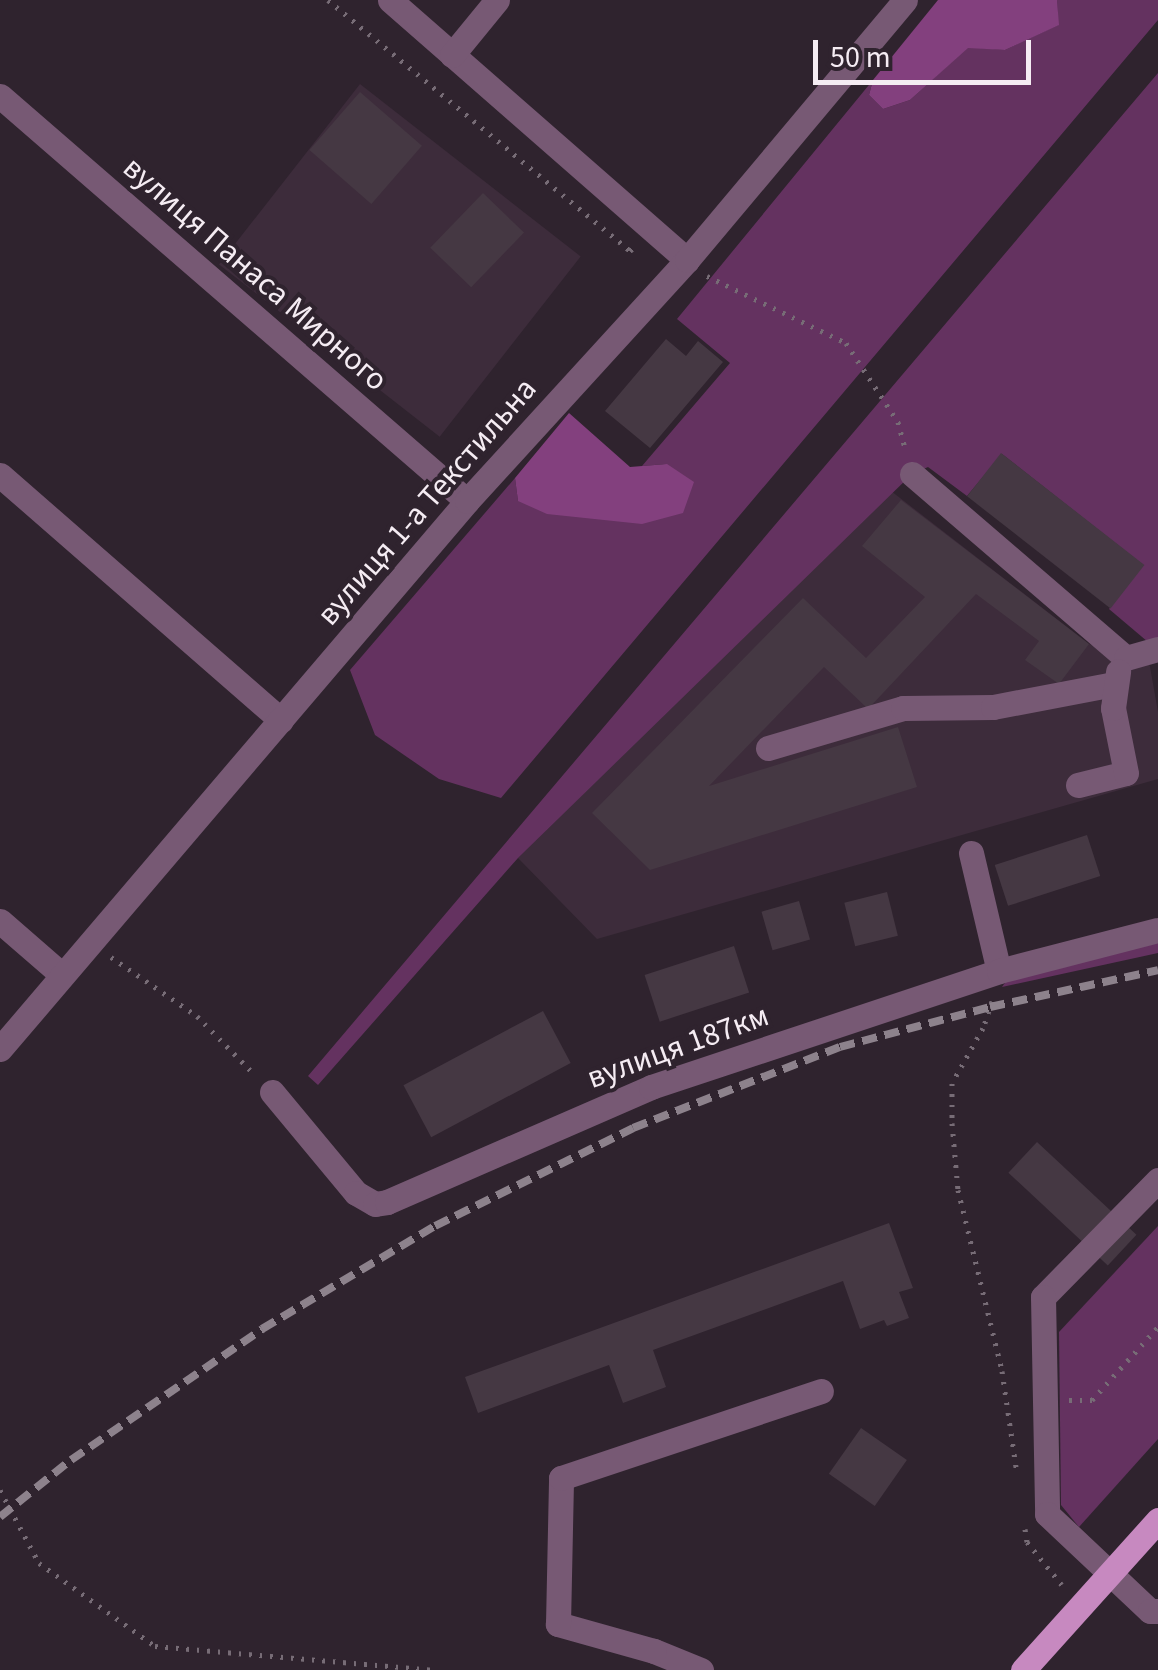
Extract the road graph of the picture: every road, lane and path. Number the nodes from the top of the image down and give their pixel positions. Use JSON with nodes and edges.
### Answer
{"nodes":[{"id":1,"x":328,"y":0,"type":"edge"},
{"id":2,"x":390,"y":0,"type":"edge"},
{"id":3,"x":498,"y":0,"type":"edge"},
{"id":4,"x":906,"y":0,"type":"edge"},
{"id":5,"x":452,"y":55,"type":"junction"},
{"id":6,"x":0,"y":96,"type":"edge"},
{"id":7,"x":650,"y":228,"type":"junction"},
{"id":8,"x":684,"y":263,"type":"junction"},
{"id":9,"x":912,"y":474,"type":"joint"},
{"id":10,"x":0,"y":475,"type":"edge"},
{"id":11,"x":466,"y":501,"type":"junction"},
{"id":12,"x":1158,"y":649,"type":"edge"},
{"id":13,"x":1126,"y":658,"type":"junction"},
{"id":14,"x":1114,"y":684,"type":"junction"},
{"id":15,"x":281,"y":720,"type":"junction"},
{"id":16,"x":768,"y":748,"type":"dead end"},
{"id":17,"x":1078,"y":784,"type":"dead end"},
{"id":18,"x":971,"y":853,"type":"dead end"},
{"id":19,"x":0,"y":922,"type":"edge"},
{"id":20,"x":1158,"y":930,"type":"edge"},
{"id":21,"x":88,"y":942,"type":"junction"},
{"id":22,"x":999,"y":970,"type":"junction"},
{"id":23,"x":61,"y":974,"type":"junction"},
{"id":24,"x":0,"y":1048,"type":"edge"},
{"id":25,"x":272,"y":1092,"type":"joint"},
{"id":26,"x":1158,"y":1180,"type":"edge"},
{"id":27,"x":1158,"y":1326,"type":"edge"},
{"id":28,"x":822,"y":1391,"type":"dead end"},
{"id":29,"x":1045,"y":1400,"type":"junction"},
{"id":30,"x":1018,"y":1485,"type":"dead end"},
{"id":31,"x":0,"y":1490,"type":"edge"},
{"id":32,"x":1158,"y":1520,"type":"edge"},
{"id":33,"x":1024,"y":1523,"type":"dead end"},
{"id":34,"x":1109,"y":1575,"type":"junction"},
{"id":35,"x":1080,"y":1606,"type":"junction"},
{"id":36,"x":1158,"y":1611,"type":"edge"},
{"id":37,"x":435,"y":1670,"type":"edge"},
{"id":38,"x":701,"y":1670,"type":"edge"},
{"id":39,"x":1023,"y":1670,"type":"edge"}],
"edges":[{"from":1,"to":7,"type":"path"},
{"from":2,"to":5,"type":"street"},
{"from":3,"to":5,"type":"street"},
{"from":4,"to":8,"type":"street","name":"вулиця 1-а Текстильна"},
{"from":5,"to":7,"type":"street"},
{"from":6,"to":11,"type":"street","name":"вулиця Панаса Мирного"},
{"from":7,"to":8,"type":"street"},
{"from":8,"to":9,"type":"path"},
{"from":8,"to":11,"type":"street","name":"вулиця 1-а Текстильна"},
{"from":9,"to":13,"type":"street"},
{"from":10,"to":15,"type":"street"},
{"from":11,"to":15,"type":"street","name":"вулиця 1-а Текстильна"},
{"from":12,"to":13,"type":"street"},
{"from":13,"to":14,"type":"street"},
{"from":14,"to":16,"type":"street"},
{"from":14,"to":17,"type":"street"},
{"from":15,"to":21,"type":"street","name":"вулиця 1-а Текстильна"},
{"from":18,"to":22,"type":"street"},
{"from":19,"to":23,"type":"street"},
{"from":20,"to":22,"type":"street","name":"вулиця 187км"},
{"from":21,"to":23,"type":"street","name":"вулиця 1-а Текстильна"},
{"from":21,"to":25,"type":"path"},
{"from":22,"to":25,"type":"street","name":"вулиця 187км"},
{"from":22,"to":30,"type":"path"},
{"from":23,"to":24,"type":"street","name":"вулиця 1-а Текстильна"},
{"from":26,"to":29,"type":"street"},
{"from":27,"to":29,"type":"path"},
{"from":28,"to":38,"type":"street"},
{"from":29,"to":34,"type":"street"},
{"from":31,"to":37,"type":"path"},
{"from":32,"to":34,"type":"main road"},
{"from":33,"to":35,"type":"path"},
{"from":34,"to":35,"type":"main road"},
{"from":34,"to":36,"type":"street"},
{"from":35,"to":39,"type":"main road"}]}
